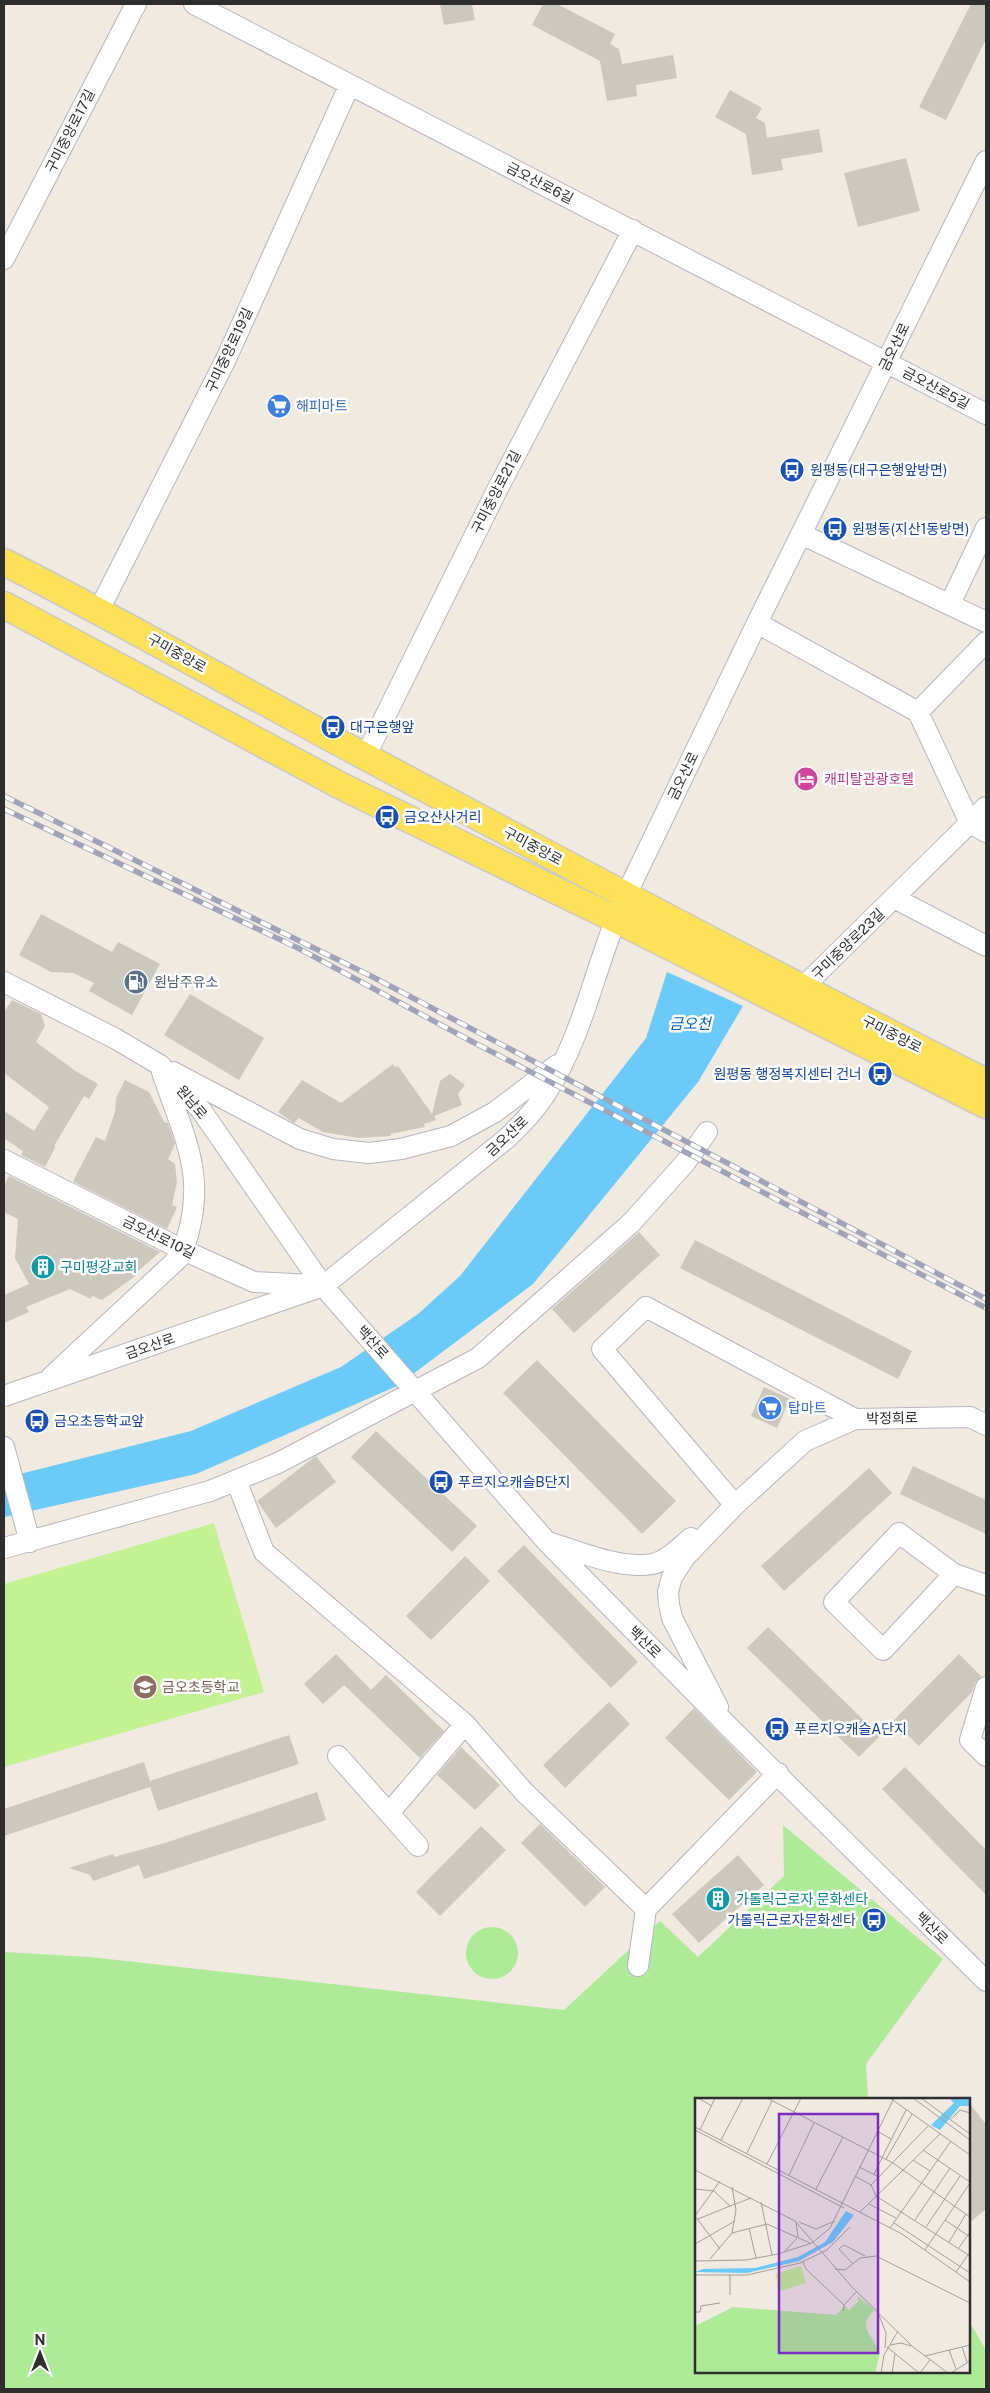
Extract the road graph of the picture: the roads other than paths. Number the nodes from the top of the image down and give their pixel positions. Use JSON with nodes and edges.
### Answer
{"nodes":[{"id":1,"x":136,"y":4,"type":"edge"},
{"id":2,"x":194,"y":4,"type":"edge"},
{"id":3,"x":349,"y":86,"type":"junction"},
{"id":4,"x":984,"y":170,"type":"edge"},
{"id":5,"x":633,"y":230,"type":"junction"},
{"id":6,"x":4,"y":259,"type":"edge"},
{"id":7,"x":886,"y":362,"type":"junction"},
{"id":8,"x":986,"y":414,"type":"edge"},
{"id":9,"x":986,"y":528,"type":"edge"},
{"id":10,"x":801,"y":534,"type":"junction"},
{"id":11,"x":4,"y":562,"type":"edge"},
{"id":12,"x":950,"y":604,"type":"junction"},
{"id":13,"x":4,"y":605,"type":"edge"},
{"id":14,"x":99,"y":610,"type":"junction"},
{"id":15,"x":986,"y":622,"type":"edge"},
{"id":16,"x":757,"y":623,"type":"junction"},
{"id":17,"x":986,"y":642,"type":"edge"},
{"id":18,"x":918,"y":712,"type":"junction"},
{"id":19,"x":365,"y":757,"type":"junction"},
{"id":20,"x":986,"y":807,"type":"edge"},
{"id":21,"x":978,"y":828,"type":"edge"},
{"id":22,"x":626,"y":895,"type":"junction"},
{"id":23,"x":894,"y":898,"type":"junction"},
{"id":24,"x":615,"y":919,"type":"junction"},
{"id":25,"x":986,"y":946,"type":"edge"},
{"id":26,"x":4,"y":982,"type":"edge"},
{"id":27,"x":801,"y":989,"type":"junction"},
{"id":28,"x":564,"y":1060,"type":"junction"},
{"id":29,"x":160,"y":1065,"type":"junction"},
{"id":30,"x":986,"y":1082,"type":"edge"},
{"id":31,"x":986,"y":1105,"type":"edge"},
{"id":32,"x":707,"y":1132,"type":"dead end"},
{"id":33,"x":4,"y":1160,"type":"edge"},
{"id":34,"x":183,"y":1250,"type":"junction"},
{"id":35,"x":323,"y":1286,"type":"junction"},
{"id":36,"x":44,"y":1383,"type":"junction"},
{"id":37,"x":417,"y":1391,"type":"junction"},
{"id":38,"x":4,"y":1396,"type":"edge"},
{"id":39,"x":855,"y":1418,"type":"junction"},
{"id":40,"x":986,"y":1425,"type":"edge"},
{"id":41,"x":4,"y":1447,"type":"edge"},
{"id":42,"x":236,"y":1480,"type":"junction"},
{"id":43,"x":735,"y":1504,"type":"junction"},
{"id":44,"x":30,"y":1542,"type":"junction"},
{"id":45,"x":546,"y":1542,"type":"junction"},
{"id":46,"x":4,"y":1548,"type":"edge"},
{"id":47,"x":954,"y":1574,"type":"junction"},
{"id":48,"x":986,"y":1585,"type":"edge"},
{"id":49,"x":986,"y":1687,"type":"edge"},
{"id":50,"x":465,"y":1724,"type":"junction"},
{"id":51,"x":728,"y":1726,"type":"junction"},
{"id":52,"x":338,"y":1756,"type":"dead end"},
{"id":53,"x":986,"y":1756,"type":"edge"},
{"id":54,"x":778,"y":1773,"type":"junction"},
{"id":55,"x":389,"y":1813,"type":"junction"},
{"id":56,"x":418,"y":1846,"type":"dead end"},
{"id":57,"x":646,"y":1909,"type":"junction"},
{"id":58,"x":638,"y":1966,"type":"dead end"},
{"id":59,"x":984,"y":1981,"type":"edge"}],
"edges":[{"from":1,"to":6,"type":"street","name":"구미중앙로17길"},
{"from":2,"to":3,"type":"street","name":"금오산로6길"},
{"from":3,"to":5,"type":"street","name":"금오산로6길"},
{"from":3,"to":14,"type":"street","name":"구미중앙로19길"},
{"from":4,"to":7,"type":"street","name":"금오산로"},
{"from":5,"to":7,"type":"street","name":"금오산로6길"},
{"from":5,"to":19,"type":"street","name":"구미중앙로21길"},
{"from":7,"to":8,"type":"street","name":"금오산로5길"},
{"from":7,"to":10,"type":"street","name":"금오산로"},
{"from":9,"to":12,"type":"street"},
{"from":10,"to":12,"type":"street"},
{"from":10,"to":16,"type":"street","name":"금오산로"},
{"from":11,"to":14,"type":"main road","name":"구미중앙로"},
{"from":12,"to":15,"type":"street"},
{"from":13,"to":24,"type":"main road","name":"구미중앙로"},
{"from":14,"to":19,"type":"main road","name":"구미중앙로"},
{"from":16,"to":18,"type":"street"},
{"from":16,"to":22,"type":"street","name":"금오산로"},
{"from":17,"to":18,"type":"street"},
{"from":18,"to":21,"type":"street"},
{"from":19,"to":22,"type":"main road","name":"구미중앙로"},
{"from":20,"to":21,"type":"street","name":"구미중앙로23길"},
{"from":21,"to":23,"type":"street","name":"구미중앙로23길"},
{"from":22,"to":24,"type":"street","name":"금오산로"},
{"from":22,"to":27,"type":"main road","name":"구미중앙로"},
{"from":23,"to":25,"type":"street","name":"구미중앙로23길"},
{"from":23,"to":27,"type":"street","name":"구미중앙로23길"},
{"from":24,"to":28,"type":"street","name":"금오산로"},
{"from":24,"to":31,"type":"main road","name":"구미중앙로"},
{"from":26,"to":29,"type":"street","name":"원남로"},
{"from":27,"to":30,"type":"main road","name":"구미중앙로"},
{"from":28,"to":29,"type":"street"},
{"from":28,"to":35,"type":"street","name":"금오산로"},
{"from":29,"to":34,"type":"street"},
{"from":29,"to":35,"type":"street","name":"원남로"},
{"from":32,"to":37,"type":"street"},
{"from":33,"to":34,"type":"street","name":"금오산로10길"},
{"from":34,"to":35,"type":"street","name":"금오산로10길"},
{"from":34,"to":36,"type":"street"},
{"from":35,"to":36,"type":"street","name":"금오산로"},
{"from":35,"to":37,"type":"street","name":"백산로"},
{"from":36,"to":38,"type":"street","name":"금오산로"},
{"from":37,"to":42,"type":"street"},
{"from":37,"to":45,"type":"street","name":"백산로"},
{"from":39,"to":40,"type":"street","name":"박정희로"},
{"from":39,"to":43,"type":"street","name":"박정희로"},
{"from":39,"to":43,"type":"street"},
{"from":41,"to":44,"type":"street"},
{"from":42,"to":44,"type":"street"},
{"from":42,"to":50,"type":"street"},
{"from":43,"to":45,"type":"street"},
{"from":43,"to":51,"type":"street"},
{"from":44,"to":46,"type":"street"},
{"from":45,"to":51,"type":"street","name":"백산로"},
{"from":47,"to":47,"type":"street"},
{"from":47,"to":48,"type":"street"},
{"from":49,"to":53,"type":"street"},
{"from":50,"to":55,"type":"street"},
{"from":50,"to":57,"type":"street"},
{"from":51,"to":54,"type":"street","name":"백산로"},
{"from":52,"to":55,"type":"street"},
{"from":54,"to":57,"type":"street"},
{"from":54,"to":59,"type":"street","name":"백산로"},
{"from":55,"to":56,"type":"street"},
{"from":57,"to":58,"type":"street"}]}
